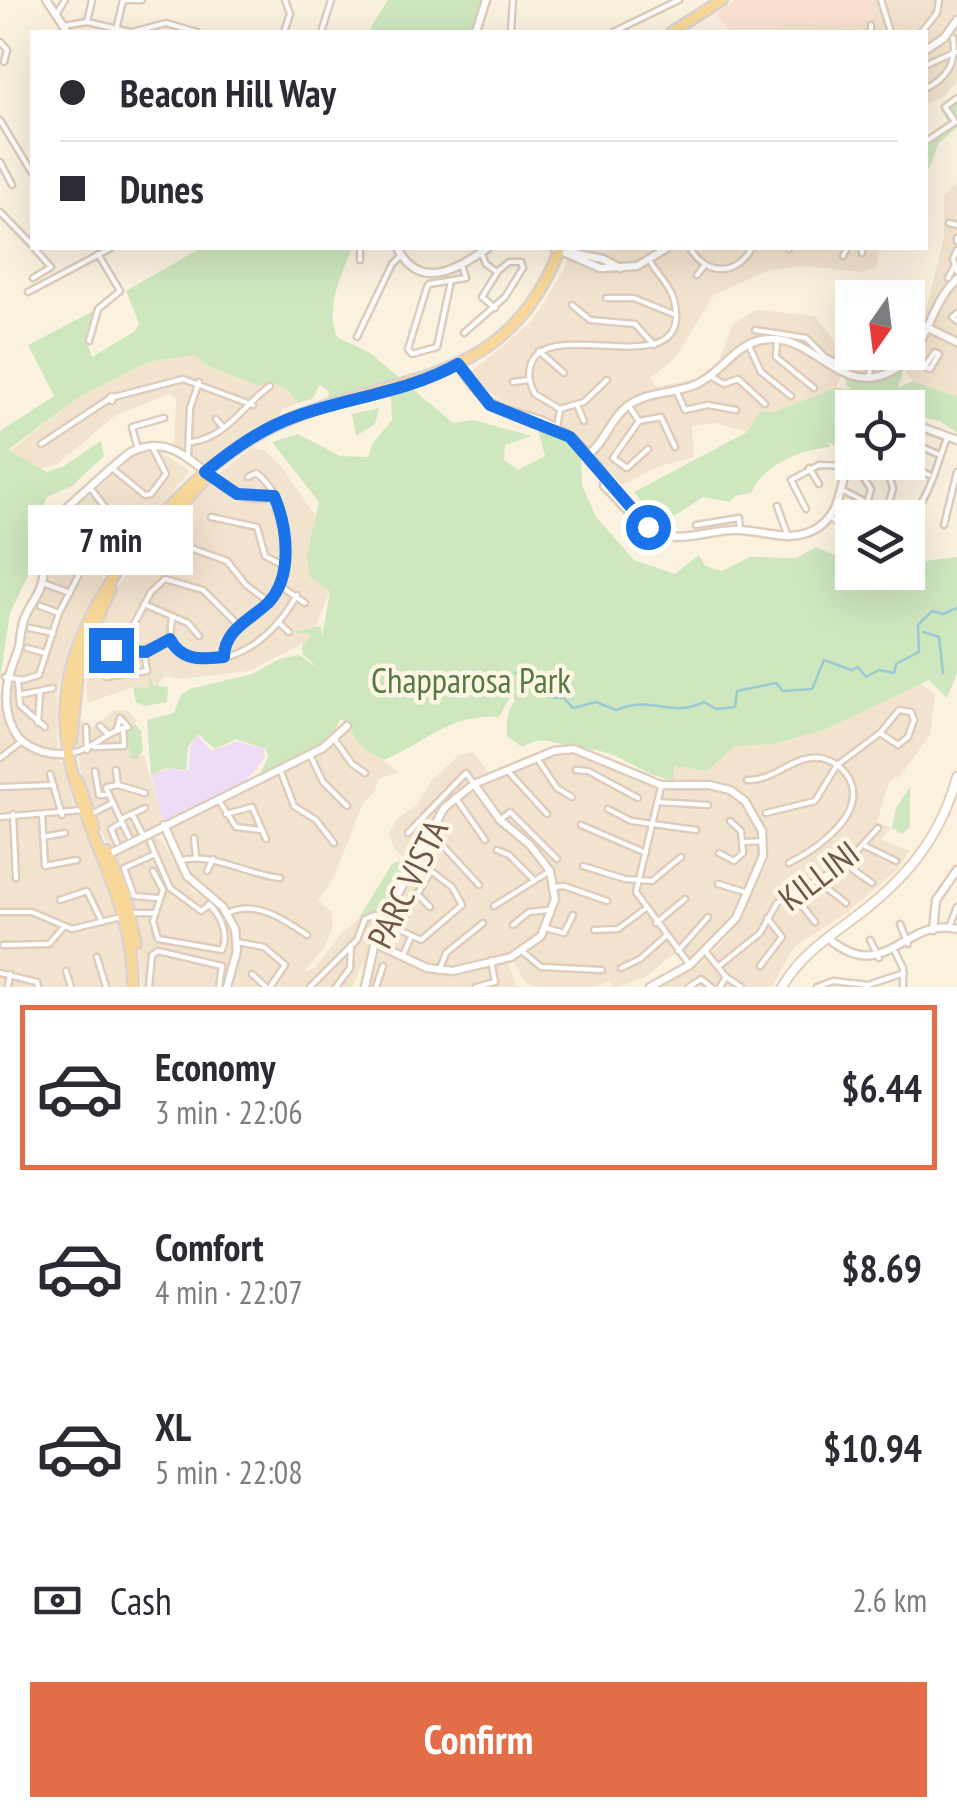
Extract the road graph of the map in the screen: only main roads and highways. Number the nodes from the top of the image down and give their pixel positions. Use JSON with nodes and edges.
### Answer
{"nodes":[{"id":1,"x":722,"y":0,"type":"edge"},
{"id":2,"x":731,"y":0,"type":"edge"},
{"id":3,"x":675,"y":30,"type":"edge"},
{"id":4,"x":685,"y":30,"type":"edge"},
{"id":5,"x":560,"y":250,"type":"edge"},
{"id":6,"x":957,"y":777,"type":"edge"},
{"id":7,"x":957,"y":793,"type":"edge"},
{"id":8,"x":830,"y":939,"type":"junction"},
{"id":9,"x":135,"y":987,"type":"edge"},
{"id":10,"x":785,"y":987,"type":"edge"}],
"edges":[{"from":1,"to":3,"type":"main road"},
{"from":2,"to":4,"type":"main road"},
{"from":5,"to":9,"type":"main road"},
{"from":6,"to":8,"type":"main road"},
{"from":7,"to":8,"type":"main road"},
{"from":8,"to":10,"type":"main road"}]}
